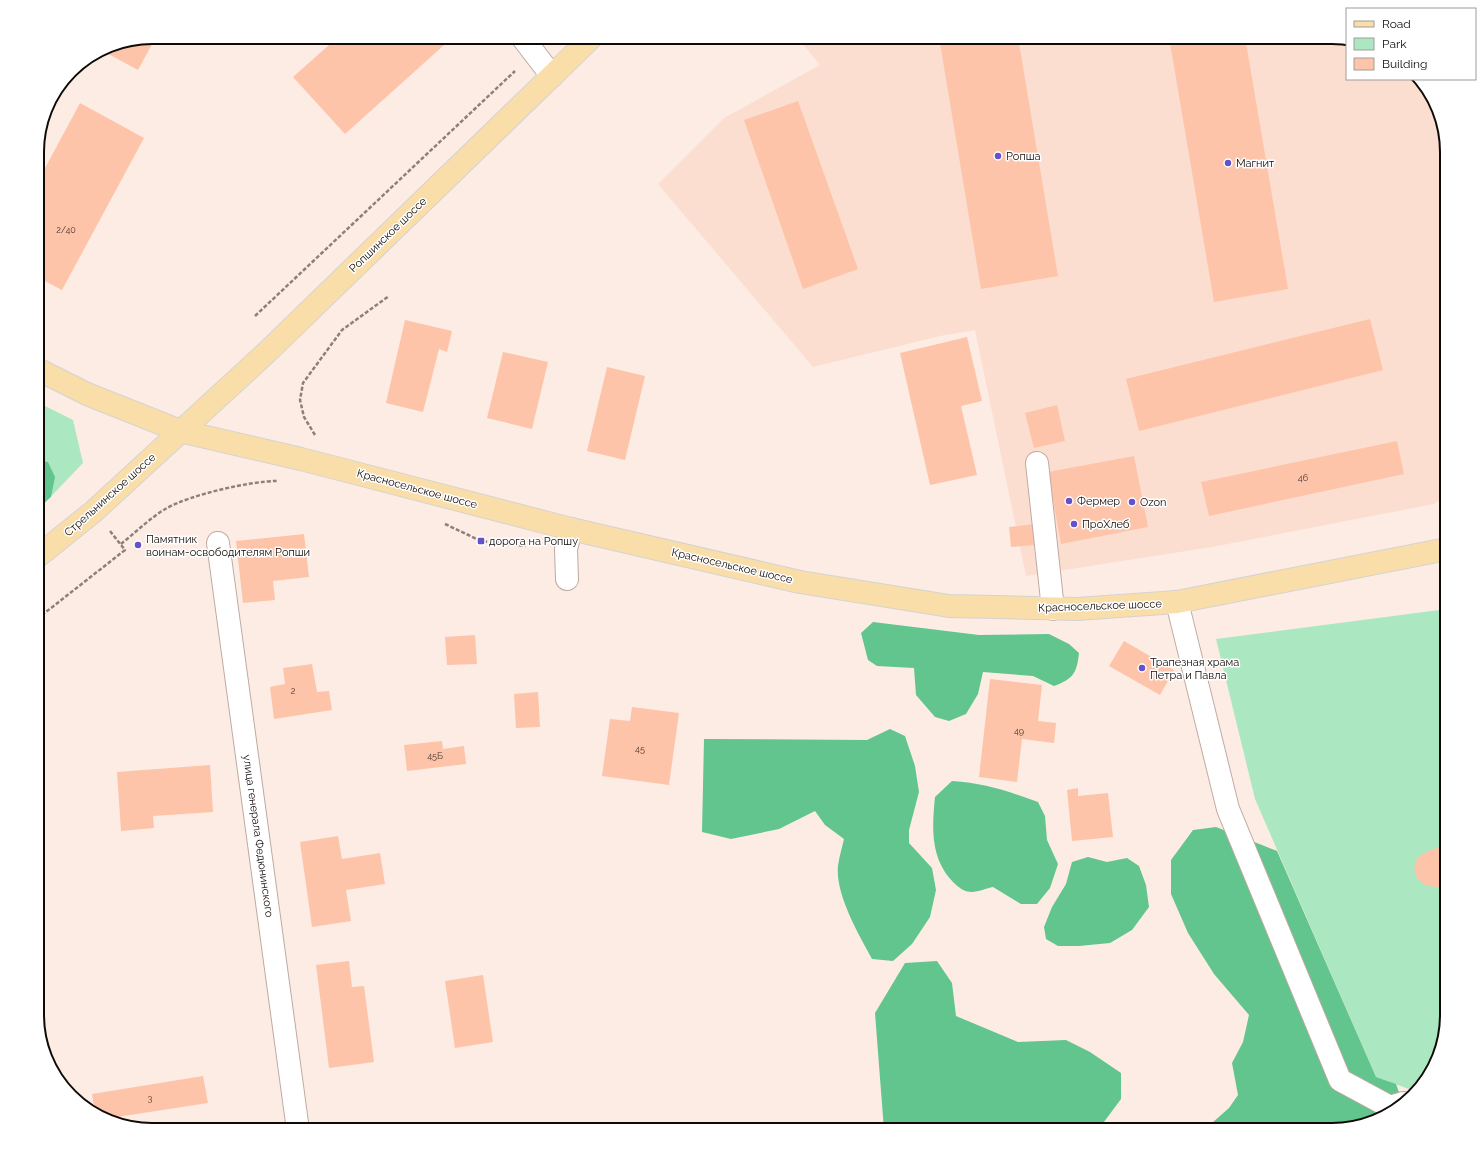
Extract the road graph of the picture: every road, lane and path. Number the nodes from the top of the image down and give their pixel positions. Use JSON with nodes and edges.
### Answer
{"nodes":[{"id":1,"x":528,"y":44,"type":"edge"},
{"id":2,"x":585,"y":44,"type":"edge"},
{"id":3,"x":552,"y":76,"type":"junction"},
{"id":4,"x":389,"y":296,"type":"dead end"},
{"id":5,"x":255,"y":316,"type":"dead end"},
{"id":6,"x":44,"y":372,"type":"edge"},
{"id":7,"x":180,"y":430,"type":"junction"},
{"id":8,"x":318,"y":440,"type":"dead end"},
{"id":9,"x":1037,"y":463,"type":"dead end"},
{"id":10,"x":107,"y":527,"type":"dead end"},
{"id":11,"x":571,"y":529,"type":"junction"},
{"id":12,"x":218,"y":543,"type":"dead end"},
{"id":13,"x":1440,"y":550,"type":"edge"},
{"id":14,"x":44,"y":552,"type":"edge"},
{"id":15,"x":567,"y":579,"type":"dead end"},
{"id":16,"x":1177,"y":602,"type":"junction"},
{"id":17,"x":1053,"y":609,"type":"junction"},
{"id":18,"x":44,"y":614,"type":"edge"},
{"id":19,"x":1389,"y":1107,"type":"edge"},
{"id":20,"x":297,"y":1123,"type":"edge"}],
"edges":[{"from":1,"to":3,"type":"street"},
{"from":1,"to":5,"type":"path"},
{"from":2,"to":3,"type":"main road","name":"Ропшинское шоссе"},
{"from":3,"to":7,"type":"main road","name":"Ропшинское шоссе"},
{"from":4,"to":8,"type":"path"},
{"from":6,"to":7,"type":"main road","name":"Красносельское шоссе"},
{"from":7,"to":11,"type":"main road","name":"Красносельское шоссе"},
{"from":7,"to":14,"type":"main road","name":"Стрельнинское шоссе"},
{"from":9,"to":17,"type":"street"},
{"from":10,"to":18,"type":"path"},
{"from":11,"to":15,"type":"street"},
{"from":11,"to":17,"type":"main road","name":"Красносельское шоссе"},
{"from":12,"to":20,"type":"street","name":"улица генерала Федюнинского"},
{"from":13,"to":16,"type":"main road","name":"Красносельское шоссе"},
{"from":16,"to":17,"type":"main road","name":"Красносельское шоссе"},
{"from":16,"to":19,"type":"street"}]}
